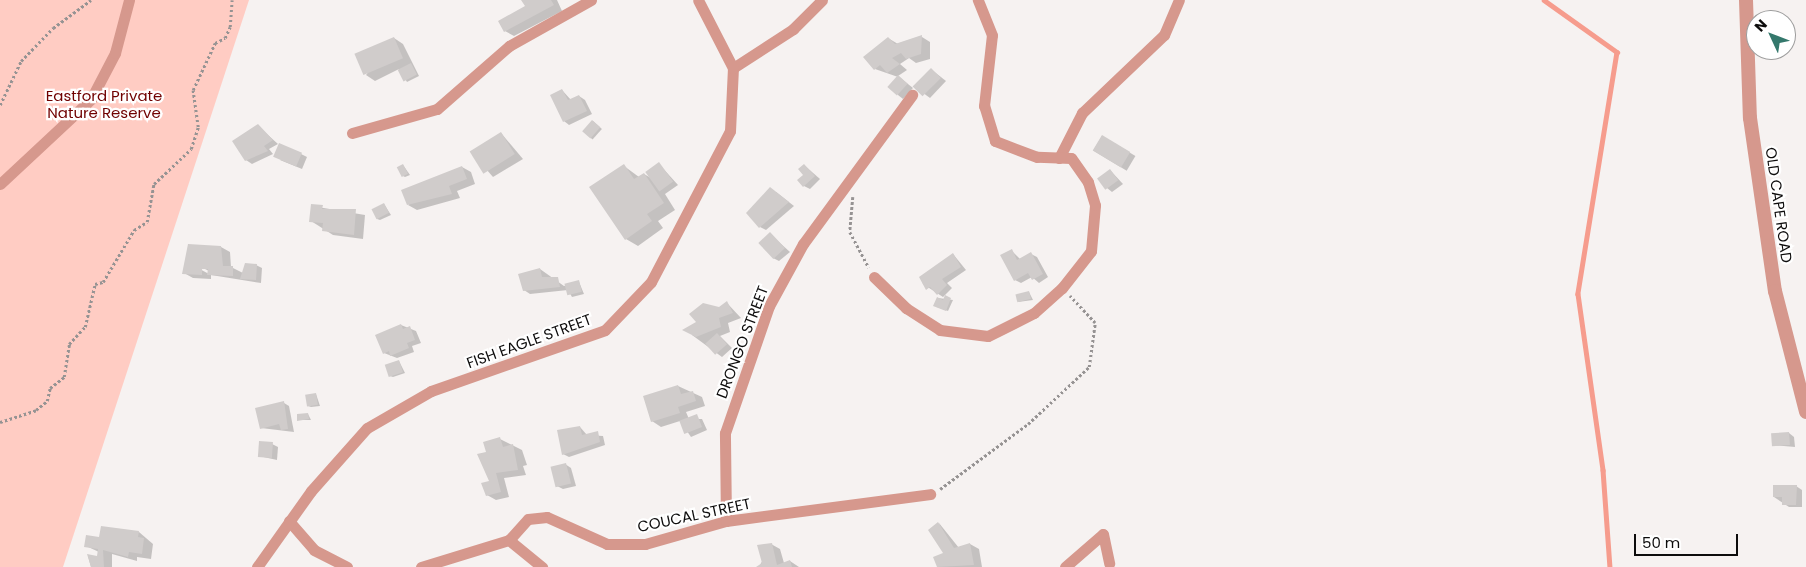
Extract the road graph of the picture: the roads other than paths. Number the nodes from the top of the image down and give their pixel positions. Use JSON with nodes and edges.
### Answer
{"nodes":[{"id":1,"x":129,"y":0,"type":"edge"},
{"id":2,"x":591,"y":0,"type":"edge"},
{"id":3,"x":698,"y":0,"type":"edge"},
{"id":4,"x":822,"y":0,"type":"edge"},
{"id":5,"x":978,"y":0,"type":"edge"},
{"id":6,"x":1179,"y":0,"type":"edge"},
{"id":7,"x":1746,"y":0,"type":"edge"},
{"id":8,"x":733,"y":68,"type":"junction"},
{"id":9,"x":912,"y":95,"type":"dead end"},
{"id":10,"x":352,"y":133,"type":"dead end"},
{"id":11,"x":1060,"y":158,"type":"junction"},
{"id":12,"x":0,"y":184,"type":"edge"},
{"id":13,"x":874,"y":277,"type":"road end"},
{"id":14,"x":1806,"y":412,"type":"edge"},
{"id":15,"x":930,"y":494,"type":"road end"},
{"id":16,"x":289,"y":521,"type":"junction"},
{"id":17,"x":726,"y":521,"type":"junction"},
{"id":18,"x":508,"y":540,"type":"junction"},
{"id":19,"x":1109,"y":563,"type":"dead end"},
{"id":20,"x":257,"y":567,"type":"edge"},
{"id":21,"x":347,"y":567,"type":"edge"},
{"id":22,"x":420,"y":567,"type":"edge"},
{"id":23,"x":542,"y":567,"type":"edge"},
{"id":24,"x":1065,"y":567,"type":"edge"}],
"edges":[{"from":1,"to":12,"type":"street"},
{"from":2,"to":10,"type":"street"},
{"from":3,"to":8,"type":"street","name":"FISH EAGLE STREET"},
{"from":4,"to":8,"type":"street"},
{"from":5,"to":11,"type":"street"},
{"from":6,"to":11,"type":"street"},
{"from":7,"to":14,"type":"street","name":"OLD CAPE ROAD"},
{"from":8,"to":16,"type":"street","name":"FISH EAGLE STREET"},
{"from":9,"to":17,"type":"street","name":"DRONGO STREET"},
{"from":11,"to":13,"type":"street"},
{"from":15,"to":17,"type":"street","name":"COUCAL STREET"},
{"from":16,"to":20,"type":"street","name":"FISH EAGLE STREET"},
{"from":16,"to":21,"type":"street"},
{"from":17,"to":18,"type":"street","name":"COUCAL STREET"},
{"from":18,"to":22,"type":"street"},
{"from":18,"to":23,"type":"street"},
{"from":19,"to":24,"type":"street"}]}
